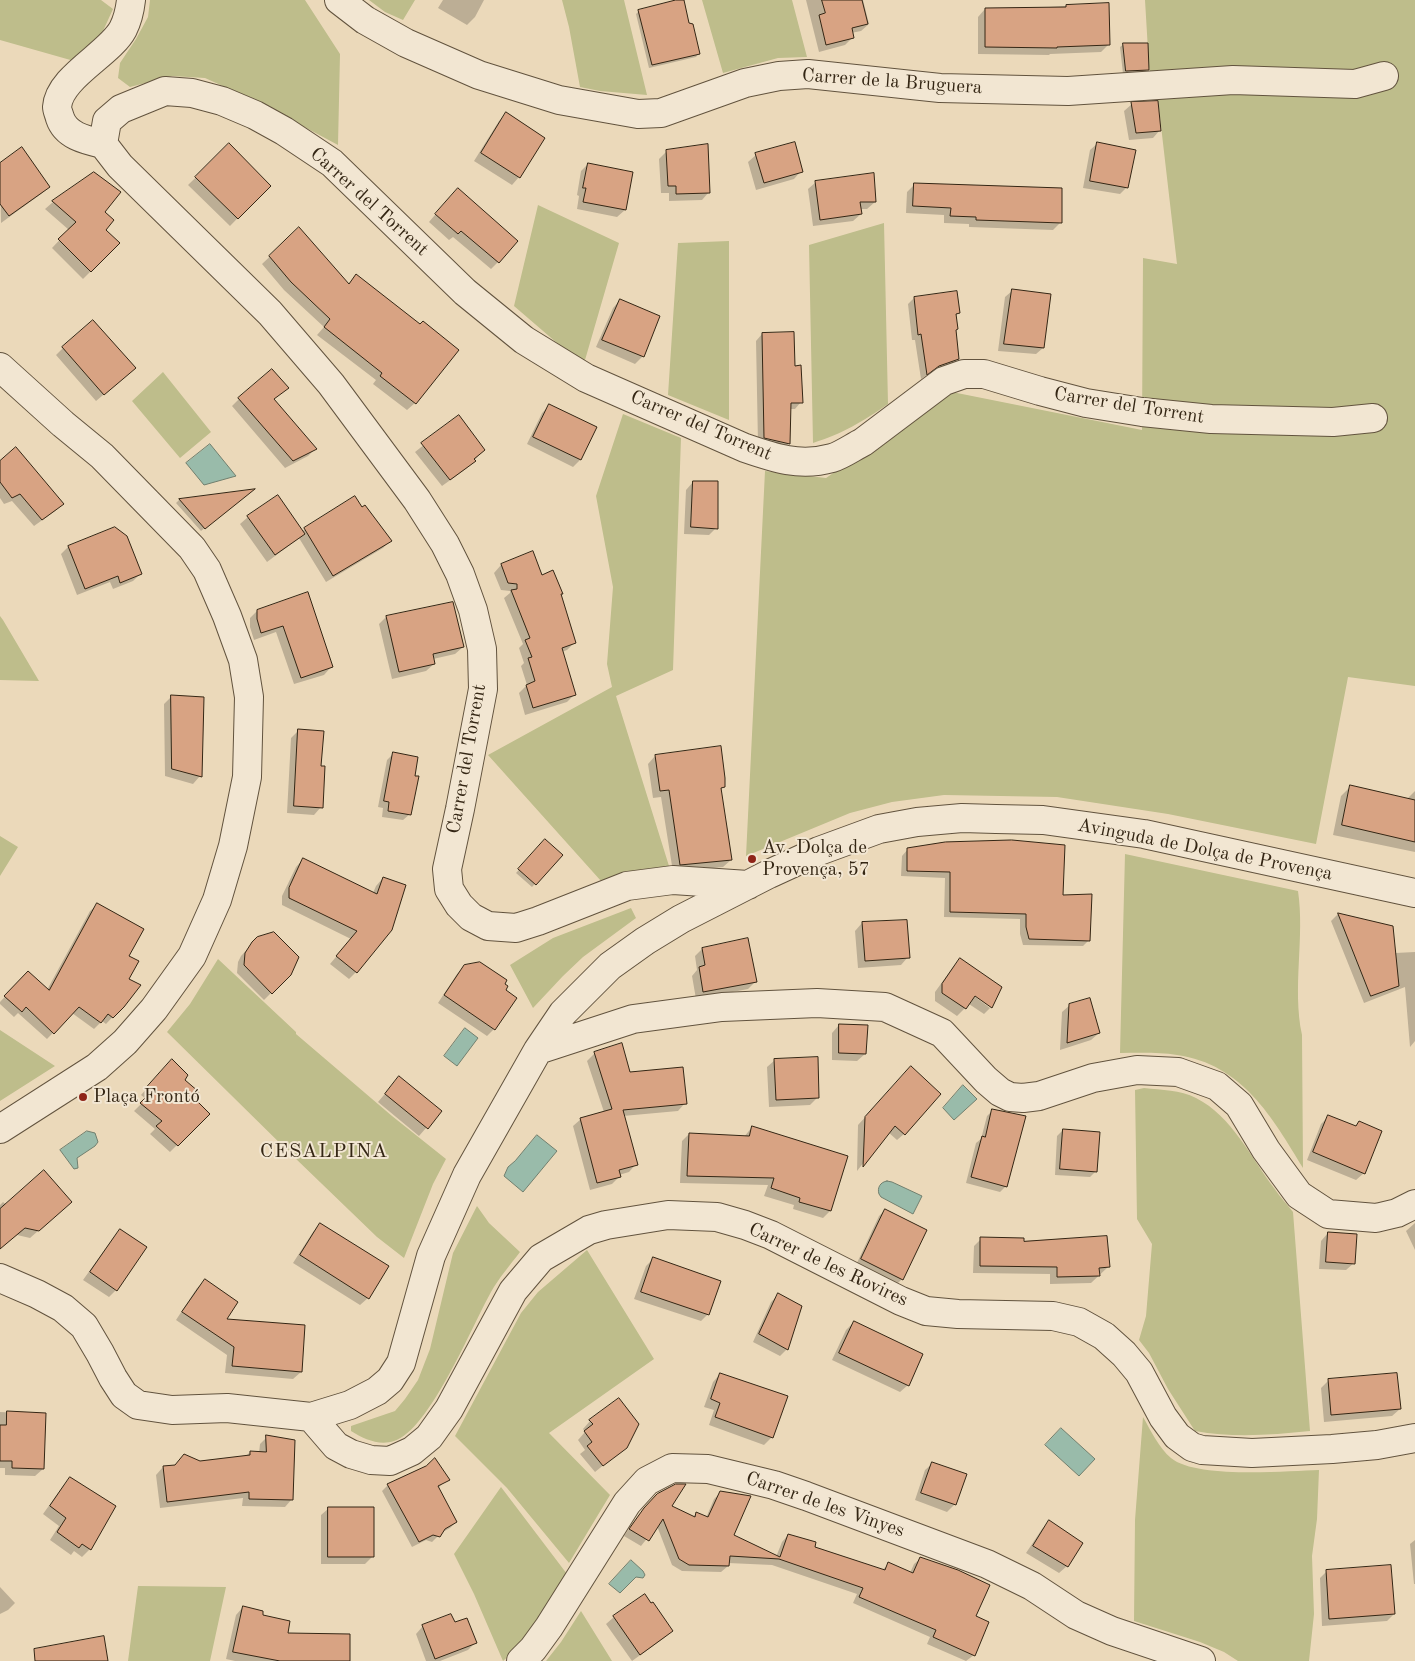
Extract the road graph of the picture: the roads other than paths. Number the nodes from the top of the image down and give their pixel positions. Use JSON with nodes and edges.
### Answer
{"nodes":[{"id":1,"x":130,"y":0,"type":"edge"},
{"id":2,"x":339,"y":0,"type":"edge"},
{"id":3,"x":1384,"y":76,"type":"dead end"},
{"id":4,"x":103,"y":144,"type":"junction"},
{"id":5,"x":0,"y":367,"type":"edge"},
{"id":6,"x":1373,"y":418,"type":"dead end"},
{"id":7,"x":748,"y":885,"type":"junction"},
{"id":8,"x":1415,"y":894,"type":"edge"},
{"id":9,"x":538,"y":1050,"type":"junction"},
{"id":10,"x":0,"y":1129,"type":"edge"},
{"id":11,"x":1415,"y":1204,"type":"edge"},
{"id":12,"x":0,"y":1278,"type":"edge"},
{"id":13,"x":311,"y":1417,"type":"junction"},
{"id":14,"x":1415,"y":1438,"type":"edge"},
{"id":15,"x":521,"y":1661,"type":"edge"},
{"id":16,"x":1201,"y":1661,"type":"edge"}],
"edges":[{"from":1,"to":4,"type":"street"},
{"from":2,"to":3,"type":"street","name":"Carrer de la Bruguera"},
{"from":4,"to":6,"type":"street","name":"Carrer del Torrent"},
{"from":4,"to":7,"type":"street","name":"Carrer del Torrent"},
{"from":5,"to":10,"type":"street"},
{"from":7,"to":8,"type":"street","name":"Avinguda de Dolça de Provença"},
{"from":7,"to":9,"type":"street","name":"Avinguda de Dolça de Provença"},
{"from":9,"to":11,"type":"street"},
{"from":9,"to":13,"type":"street","name":"Avinguda de Dolça de Provença"},
{"from":12,"to":13,"type":"street","name":"Avinguda de Dolça de Provença"},
{"from":13,"to":14,"type":"street","name":"Carrer de les Rovires"},
{"from":15,"to":16,"type":"street","name":"Carrer de les Vinyes"}]}
